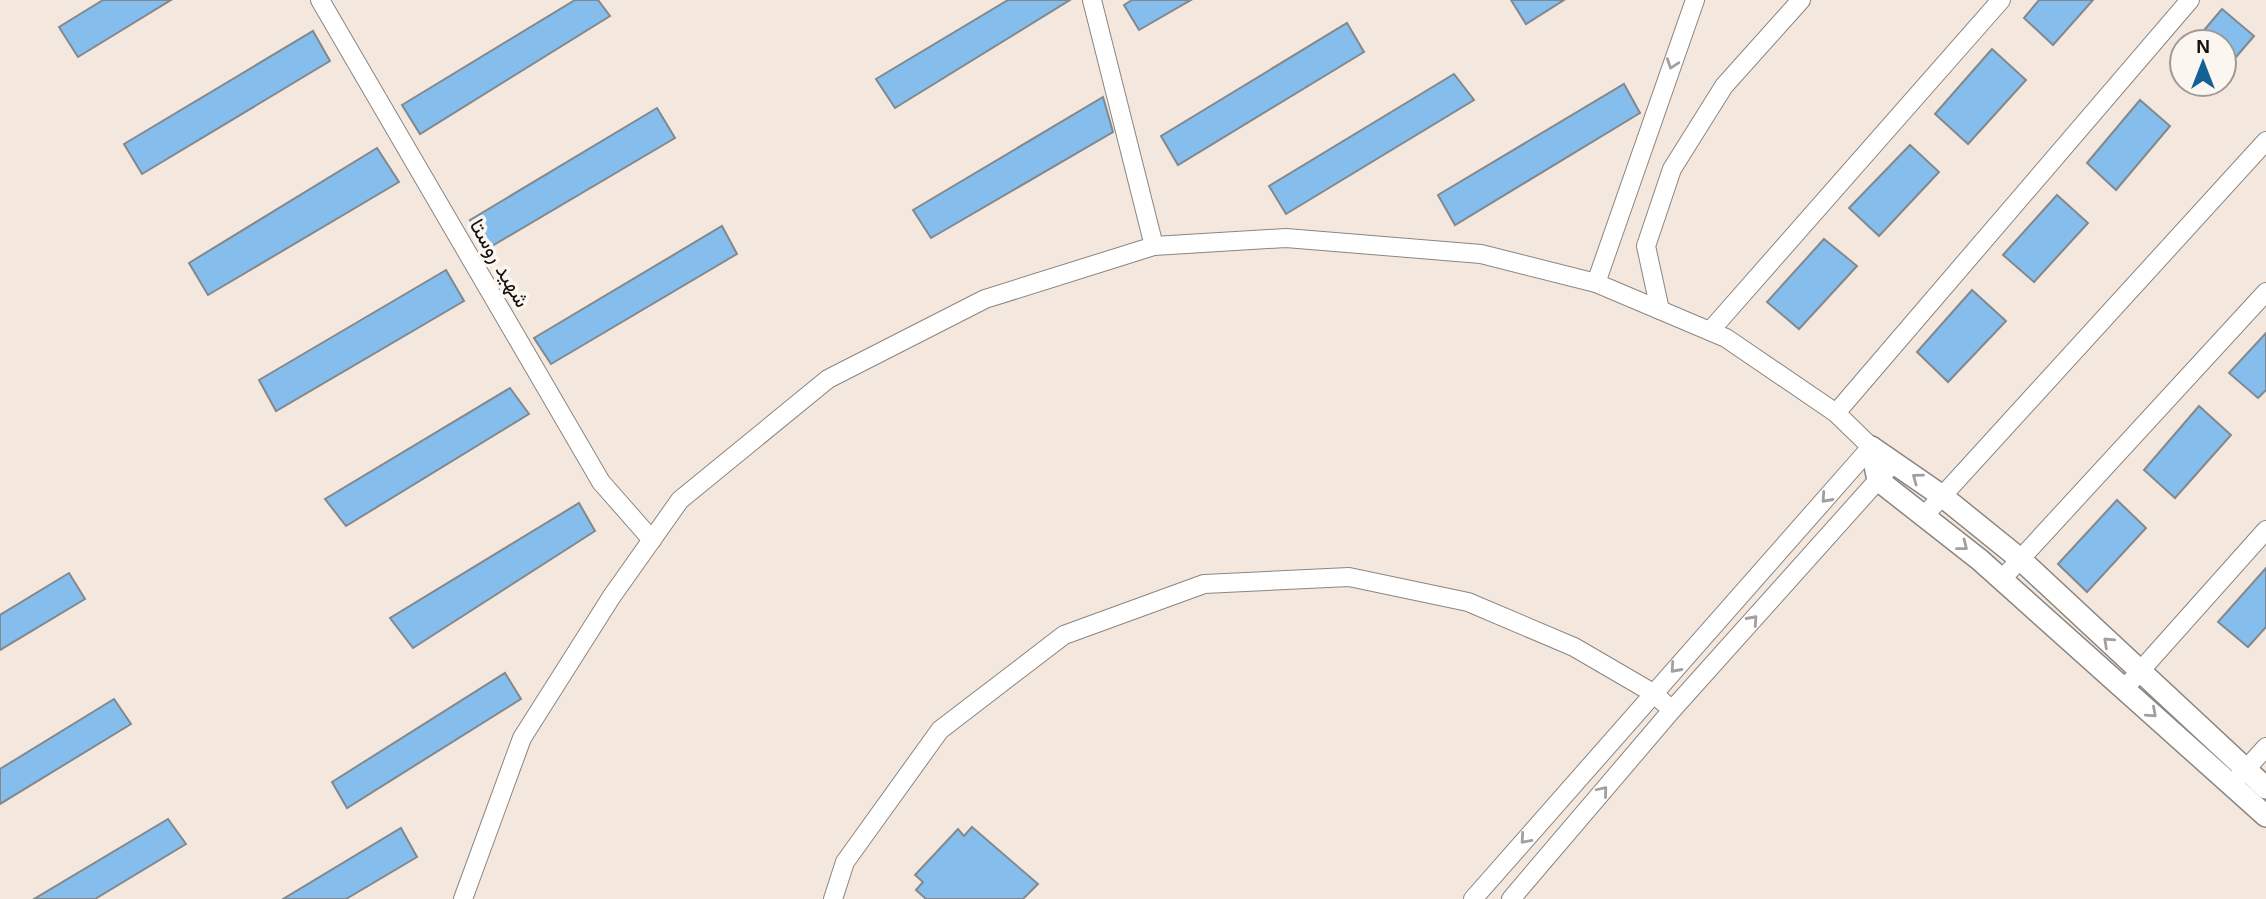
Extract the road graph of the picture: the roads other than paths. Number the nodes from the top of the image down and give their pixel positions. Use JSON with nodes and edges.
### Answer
{"nodes":[{"id":1,"x":320,"y":0,"type":"edge"},
{"id":2,"x":1091,"y":0,"type":"edge"},
{"id":3,"x":1695,"y":0,"type":"edge"},
{"id":4,"x":1801,"y":0,"type":"edge"},
{"id":5,"x":2001,"y":0,"type":"edge"},
{"id":6,"x":2190,"y":0,"type":"edge"},
{"id":7,"x":2266,"y":141,"type":"edge"},
{"id":8,"x":1154,"y":246,"type":"junction"},
{"id":9,"x":1596,"y":283,"type":"junction"},
{"id":10,"x":2266,"y":292,"type":"edge"},
{"id":11,"x":1660,"y":310,"type":"junction"},
{"id":12,"x":1710,"y":331,"type":"junction"},
{"id":13,"x":1836,"y":413,"type":"junction"},
{"id":14,"x":1871,"y":447,"type":"junction"},
{"id":15,"x":1895,"y":461,"type":"junction"},
{"id":16,"x":1878,"y":480,"type":"junction"},
{"id":17,"x":1942,"y":496,"type":"junction"},
{"id":18,"x":1924,"y":516,"type":"junction"},
{"id":19,"x":2266,"y":530,"type":"edge"},
{"id":20,"x":652,"y":540,"type":"junction"},
{"id":21,"x":2020,"y":559,"type":"junction"},
{"id":22,"x":2002,"y":579,"type":"junction"},
{"id":23,"x":2140,"y":672,"type":"junction"},
{"id":24,"x":2125,"y":688,"type":"junction"},
{"id":25,"x":1653,"y":693,"type":"junction"},
{"id":26,"x":1672,"y":710,"type":"junction"},
{"id":27,"x":2266,"y":747,"type":"edge"},
{"id":28,"x":2239,"y":777,"type":"junction"},
{"id":29,"x":2266,"y":788,"type":"edge"},
{"id":30,"x":2266,"y":816,"type":"edge"},
{"id":31,"x":463,"y":899,"type":"edge"},
{"id":32,"x":833,"y":899,"type":"edge"},
{"id":33,"x":1473,"y":899,"type":"edge"},
{"id":34,"x":1511,"y":899,"type":"edge"}],
"edges":[{"from":1,"to":20,"type":"street","name":"شهید روستا"},
{"from":2,"to":8,"type":"street"},
{"from":3,"to":9,"type":"street","one_way":true},
{"from":4,"to":11,"type":"street"},
{"from":5,"to":12,"type":"street"},
{"from":6,"to":13,"type":"street"},
{"from":7,"to":17,"type":"street"},
{"from":8,"to":9,"type":"street"},
{"from":8,"to":20,"type":"street"},
{"from":9,"to":11,"type":"street"},
{"from":10,"to":21,"type":"street"},
{"from":11,"to":12,"type":"street"},
{"from":12,"to":13,"type":"street"},
{"from":13,"to":14,"type":"street"},
{"from":14,"to":15,"type":"street"},
{"from":14,"to":16,"type":"street"},
{"from":14,"to":25,"type":"street","one_way":true},
{"from":15,"to":16,"type":"street"},
{"from":17,"to":15,"type":"street","one_way":true},
{"from":16,"to":18,"type":"street"},
{"from":26,"to":16,"type":"street","one_way":true},
{"from":17,"to":18,"type":"street"},
{"from":17,"to":21,"type":"street"},
{"from":18,"to":22,"type":"street","one_way":true},
{"from":19,"to":23,"type":"street"},
{"from":20,"to":31,"type":"street"},
{"from":21,"to":22,"type":"street"},
{"from":23,"to":21,"type":"street","one_way":true},
{"from":22,"to":24,"type":"street"},
{"from":23,"to":24,"type":"street"},
{"from":23,"to":28,"type":"street"},
{"from":24,"to":28,"type":"street","one_way":true},
{"from":25,"to":26,"type":"street"},
{"from":25,"to":32,"type":"street"},
{"from":25,"to":33,"type":"street","one_way":true},
{"from":34,"to":26,"type":"street","one_way":true},
{"from":27,"to":28,"type":"street"},
{"from":28,"to":29,"type":"street"},
{"from":28,"to":30,"type":"street"}]}
